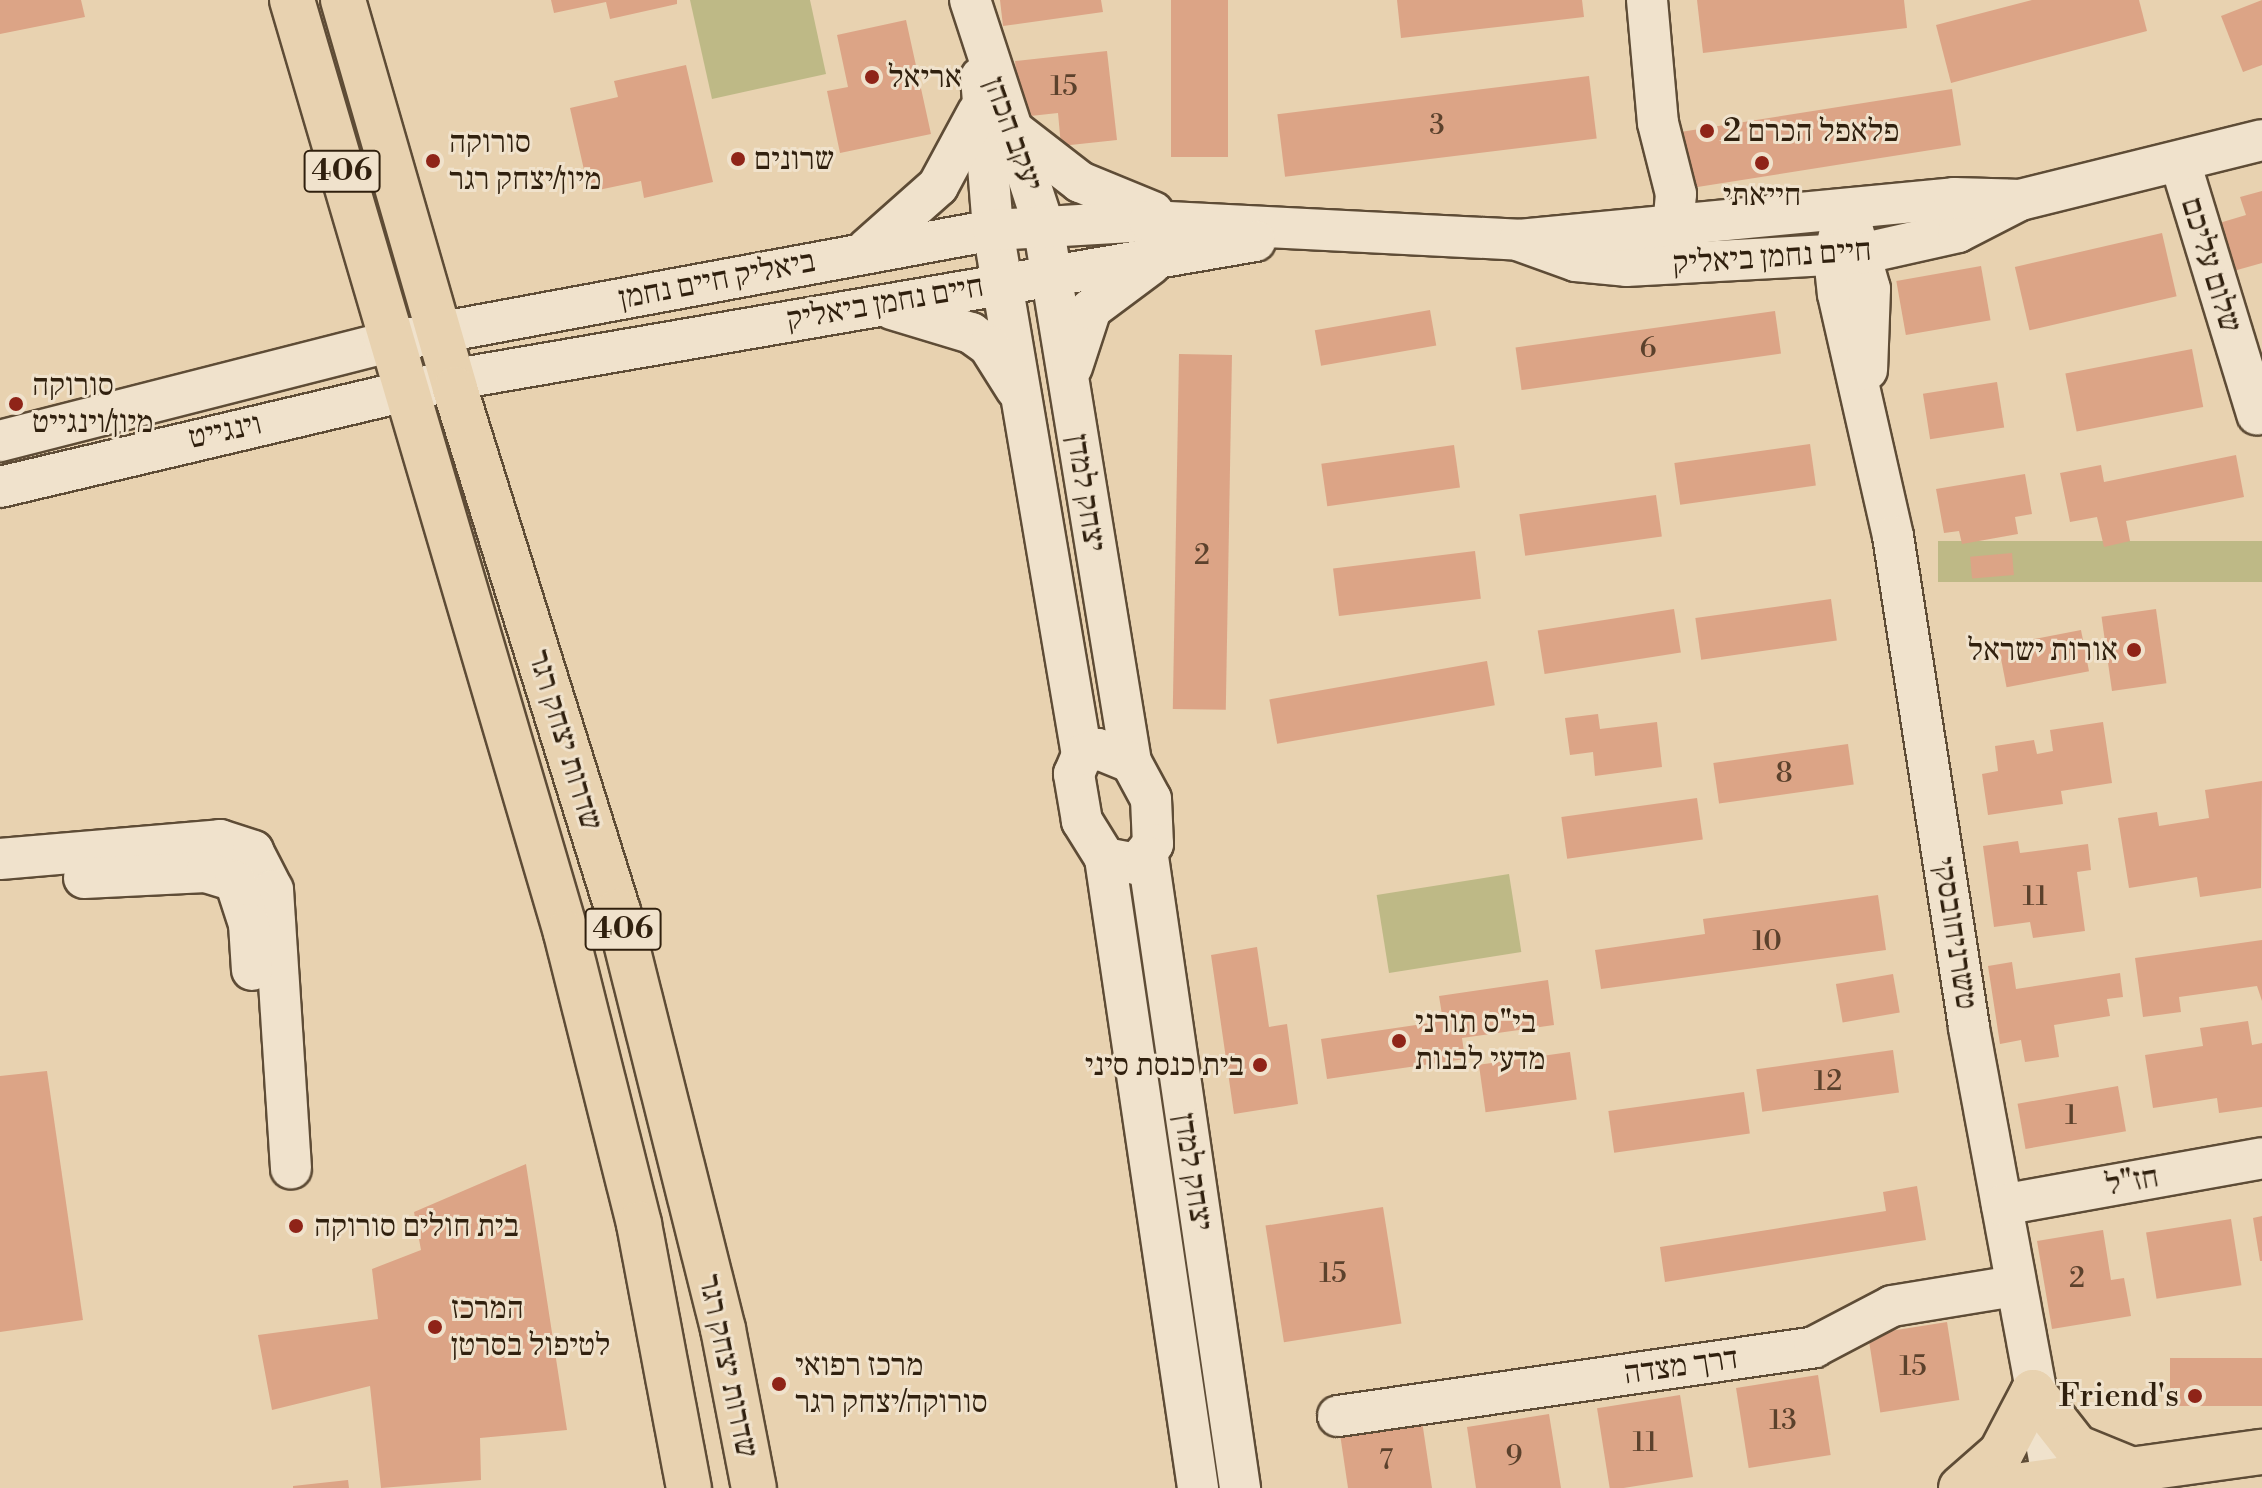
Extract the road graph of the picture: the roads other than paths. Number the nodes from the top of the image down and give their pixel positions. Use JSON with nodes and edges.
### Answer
{"nodes":[{"id":1,"x":292,"y":0,"type":"edge"},
{"id":2,"x":343,"y":0,"type":"edge"},
{"id":3,"x":970,"y":0,"type":"edge"},
{"id":4,"x":1647,"y":0,"type":"edge"},
{"id":5,"x":997,"y":117,"type":"junction"},
{"id":6,"x":2262,"y":140,"type":"edge"},
{"id":7,"x":2180,"y":162,"type":"junction"},
{"id":8,"x":2020,"y":200,"type":"junction"},
{"id":9,"x":1844,"y":213,"type":"junction"},
{"id":10,"x":1043,"y":224,"type":"junction"},
{"id":11,"x":1664,"y":226,"type":"junction"},
{"id":12,"x":993,"y":230,"type":"junction"},
{"id":13,"x":1178,"y":238,"type":"junction"},
{"id":14,"x":1519,"y":240,"type":"junction"},
{"id":15,"x":864,"y":252,"type":"junction"},
{"id":16,"x":1850,"y":255,"type":"junction"},
{"id":17,"x":1666,"y":265,"type":"junction"},
{"id":18,"x":1051,"y":276,"type":"junction"},
{"id":19,"x":1001,"y":282,"type":"junction"},
{"id":20,"x":868,"y":306,"type":"junction"},
{"id":21,"x":441,"y":333,"type":"junction"},
{"id":22,"x":391,"y":342,"type":"junction"},
{"id":23,"x":452,"y":380,"type":"junction"},
{"id":24,"x":404,"y":392,"type":"junction"},
{"id":25,"x":1073,"y":411,"type":"junction"},
{"id":26,"x":2257,"y":414,"type":"dead end"},
{"id":27,"x":1027,"y":418,"type":"junction"},
{"id":28,"x":0,"y":441,"type":"edge"},
{"id":29,"x":0,"y":487,"type":"edge"},
{"id":30,"x":1082,"y":755,"type":"junction"},
{"id":31,"x":1131,"y":762,"type":"junction"},
{"id":32,"x":1148,"y":857,"type":"junction"},
{"id":33,"x":1105,"y":858,"type":"junction"},
{"id":34,"x":0,"y":859,"type":"edge"},
{"id":35,"x":0,"y":885,"type":"edge"},
{"id":36,"x":2262,"y":1158,"type":"edge"},
{"id":37,"x":2002,"y":1205,"type":"junction"},
{"id":38,"x":2014,"y":1286,"type":"junction"},
{"id":39,"x":2033,"y":1392,"type":"junction"},
{"id":40,"x":1338,"y":1416,"type":"dead end"},
{"id":41,"x":2262,"y":1452,"type":"edge"},
{"id":42,"x":2128,"y":1469,"type":"junction"},
{"id":43,"x":2053,"y":1484,"type":"edge"},
{"id":44,"x":689,"y":1488,"type":"edge"},
{"id":45,"x":754,"y":1488,"type":"edge"},
{"id":46,"x":1198,"y":1488,"type":"edge"},
{"id":47,"x":1240,"y":1488,"type":"edge"},
{"id":48,"x":1961,"y":1488,"type":"edge"},
{"id":49,"x":2001,"y":1488,"type":"edge"}],
"edges":[{"from":1,"to":22,"type":"main road","name":"שדרות יצחק רגר","number":"406"},
{"from":2,"to":21,"type":"main road","name":"שדרות יצחק רגר","number":"406"},
{"from":3,"to":5,"type":"street","name":"יעקב הכהן"},
{"from":4,"to":11,"type":"street"},
{"from":5,"to":10,"type":"street","name":"יעקב הכהן"},
{"from":5,"to":12,"type":"street","name":"יעקב הכהן"},
{"from":5,"to":13,"type":"street"},
{"from":5,"to":15,"type":"street"},
{"from":6,"to":7,"type":"street","name":"חיים נחמן ביאליק"},
{"from":7,"to":8,"type":"street","name":"חיים נחמן ביאליק"},
{"from":7,"to":26,"type":"street","name":"שלום עליכם"},
{"from":8,"to":9,"type":"street","name":"חיים נחמן ביאליק"},
{"from":8,"to":16,"type":"street","name":"חיים נחמן ביאליק"},
{"from":9,"to":11,"type":"street","name":"חיים נחמן ביאליק"},
{"from":9,"to":16,"type":"street","name":"טשרניחובסקי"},
{"from":10,"to":12,"type":"street","name":"חיים נחמן ביאליק"},
{"from":10,"to":13,"type":"street","name":"חיים נחמן ביאליק"},
{"from":10,"to":18,"type":"street","name":"יצחק למדן"},
{"from":11,"to":14,"type":"street","name":"חיים נחמן ביאליק"},
{"from":11,"to":17,"type":"street"},
{"from":12,"to":15,"type":"street","name":"ביאליק חיים נחמן"},
{"from":12,"to":19,"type":"street","name":"יצחק למדן"},
{"from":13,"to":14,"type":"street","name":"חיים נחמן ביאליק"},
{"from":13,"to":18,"type":"street","name":"חיים נחמן ביאליק"},
{"from":13,"to":25,"type":"street"},
{"from":14,"to":17,"type":"street","name":"חיים נחמן ביאליק"},
{"from":15,"to":21,"type":"street","name":"ביאליק חיים נחמן"},
{"from":16,"to":17,"type":"street","name":"חיים נחמן ביאליק"},
{"from":16,"to":37,"type":"street","name":"טשרניחובסקי"},
{"from":18,"to":19,"type":"street","name":"חיים נחמן ביאליק"},
{"from":18,"to":25,"type":"street","name":"יצחק למדן"},
{"from":19,"to":20,"type":"street","name":"חיים נחמן ביאליק"},
{"from":19,"to":27,"type":"street","name":"יצחק למדן"},
{"from":20,"to":23,"type":"street","name":"חיים נחמן ביאליק"},
{"from":20,"to":27,"type":"street"},
{"from":21,"to":22,"type":"street","name":"וינגייט"},
{"from":21,"to":23,"type":"main road","name":"שדרות יצחק רגר","number":"406"},
{"from":22,"to":24,"type":"main road","name":"שדרות יצחק רגר","number":"406"},
{"from":22,"to":28,"type":"street","name":"וינגייט"},
{"from":23,"to":24,"type":"street","name":"וינגייט"},
{"from":23,"to":45,"type":"main road","name":"שדרות יצחק רגר","number":"406"},
{"from":24,"to":29,"type":"street","name":"וינגייט"},
{"from":24,"to":44,"type":"main road","name":"שדרות יצחק רגר","number":"406"},
{"from":25,"to":31,"type":"street","name":"יצחק למדן"},
{"from":27,"to":30,"type":"street","name":"יצחק למדן"},
{"from":30,"to":31,"type":"street"},
{"from":30,"to":33,"type":"street","name":"יצחק למדן"},
{"from":31,"to":32,"type":"street","name":"יצחק למדן"},
{"from":32,"to":33,"type":"street"},
{"from":32,"to":47,"type":"street","name":"יצחק למדן"},
{"from":33,"to":46,"type":"street","name":"יצחק למדן"},
{"from":34,"to":35,"type":"street"},
{"from":36,"to":37,"type":"street","name":"חז\"ל"},
{"from":37,"to":38,"type":"street","name":"טשרניחובסקי"},
{"from":38,"to":39,"type":"street","name":"טשרניחובסקי"},
{"from":38,"to":40,"type":"street","name":"דרך מצדה"},
{"from":39,"to":42,"type":"main road"},
{"from":39,"to":43,"type":"street","name":"טשרניחובסקי"},
{"from":39,"to":48,"type":"main road"},
{"from":41,"to":42,"type":"main road"},
{"from":42,"to":43,"type":"main road"},
{"from":43,"to":49,"type":"main road"}]}
